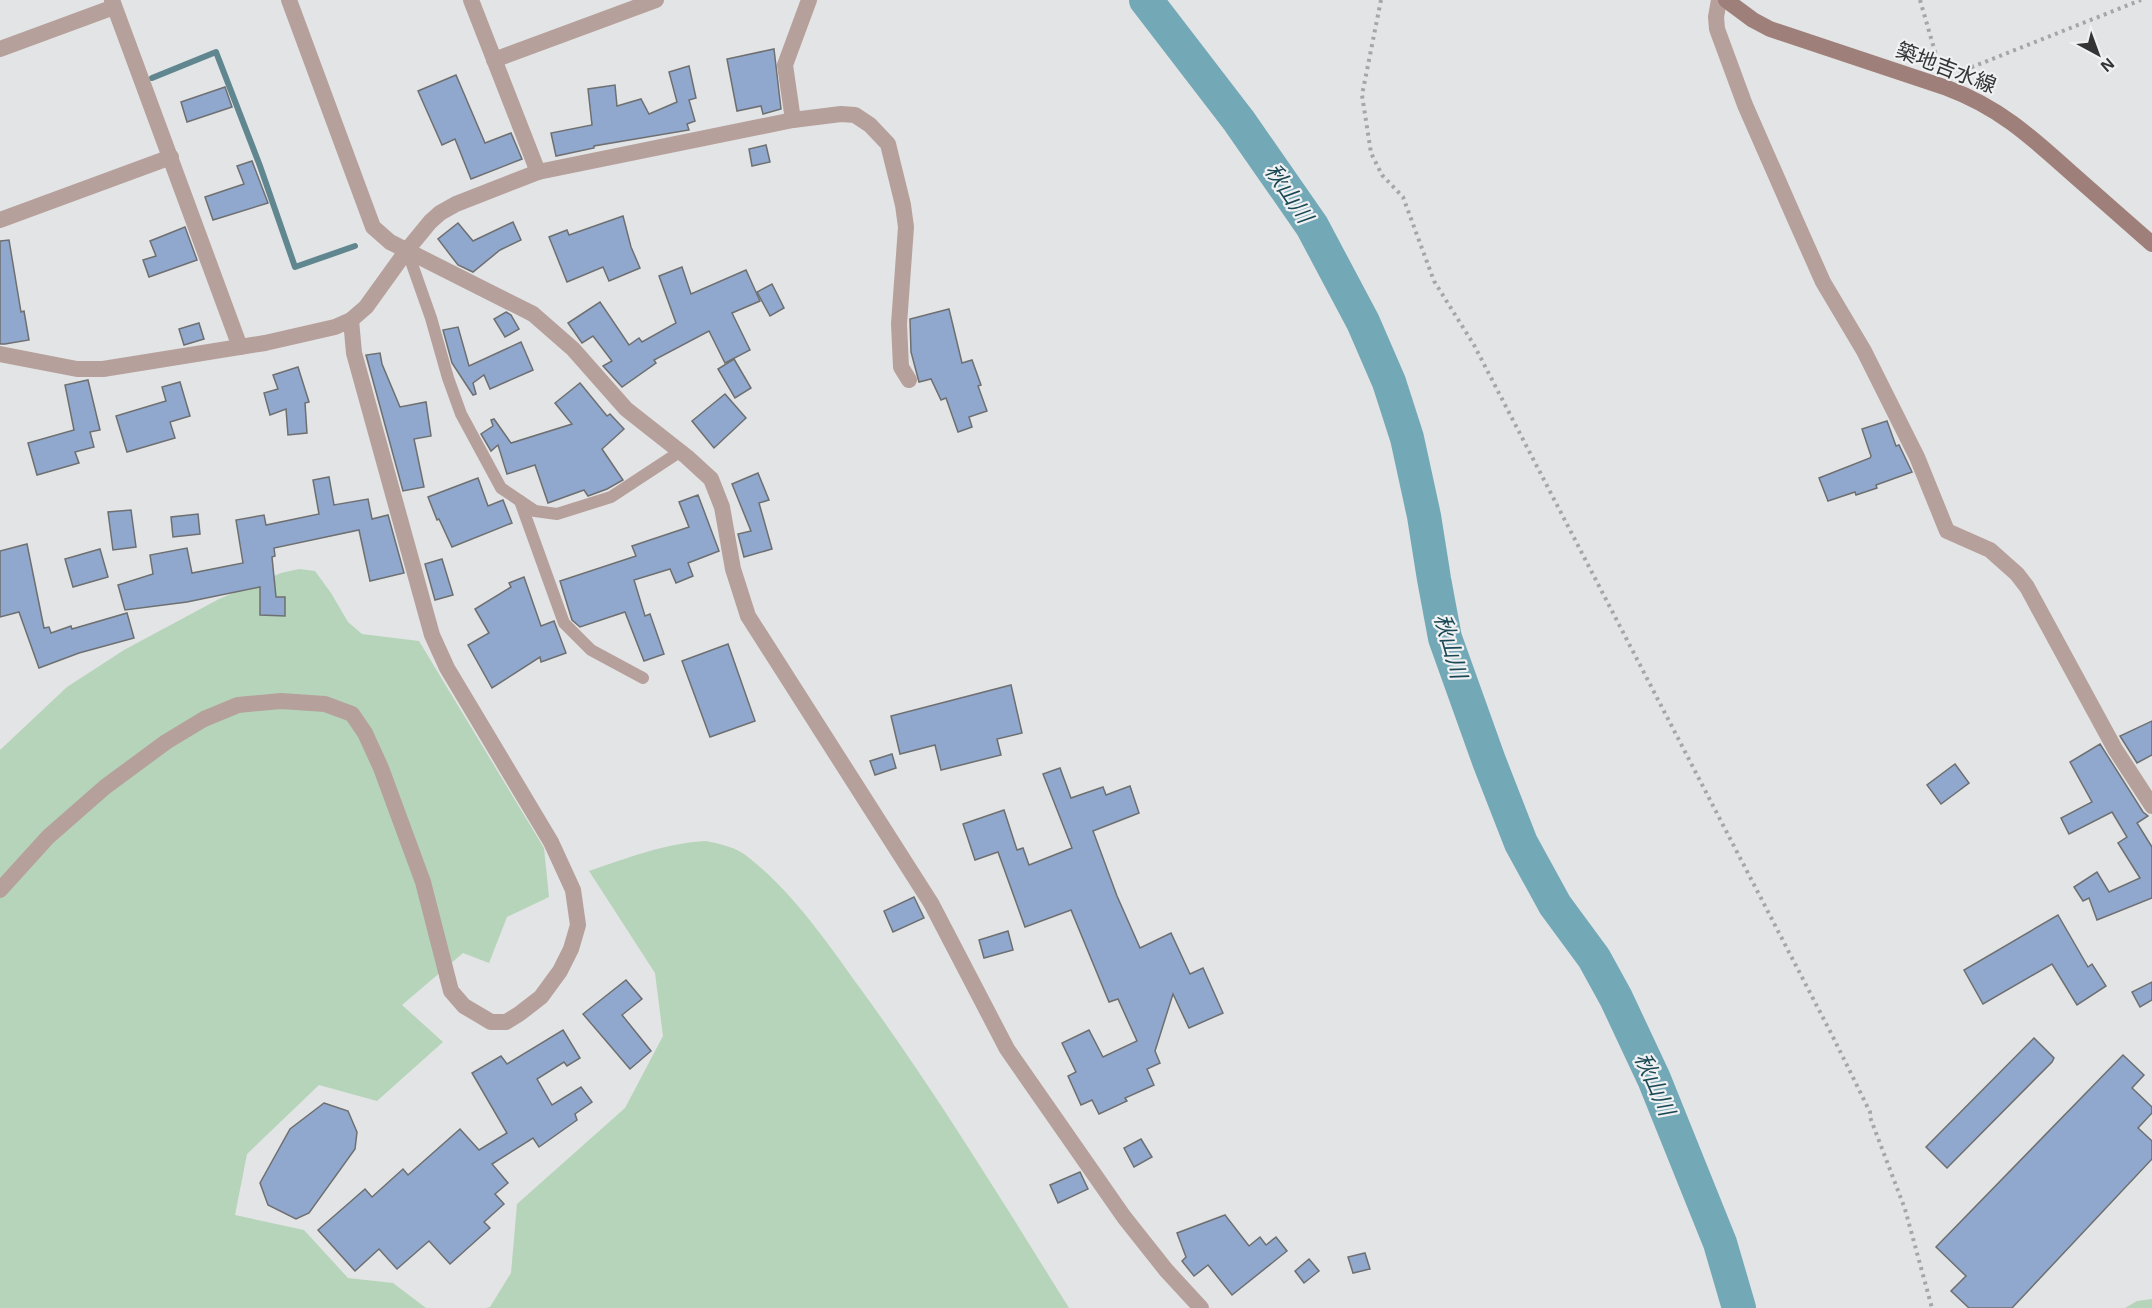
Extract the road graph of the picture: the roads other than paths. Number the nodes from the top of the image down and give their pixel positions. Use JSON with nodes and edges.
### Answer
{"nodes":[{"id":1,"x":289,"y":0,"type":"edge"},
{"id":2,"x":471,"y":0,"type":"edge"},
{"id":3,"x":809,"y":0,"type":"edge"},
{"id":4,"x":1719,"y":0,"type":"edge"},
{"id":5,"x":1726,"y":0,"type":"edge"},
{"id":6,"x":647,"y":2,"type":"edge"},
{"id":7,"x":113,"y":3,"type":"edge"},
{"id":8,"x":0,"y":49,"type":"edge"},
{"id":9,"x":494,"y":60,"type":"junction"},
{"id":10,"x":793,"y":120,"type":"junction"},
{"id":11,"x":171,"y":157,"type":"junction"},
{"id":12,"x":538,"y":172,"type":"junction"},
{"id":13,"x":0,"y":220,"type":"edge"},
{"id":14,"x":2152,"y":244,"type":"edge"},
{"id":15,"x":406,"y":250,"type":"junction"},
{"id":16,"x":351,"y":320,"type":"junction"},
{"id":17,"x":240,"y":347,"type":"junction"},
{"id":18,"x":0,"y":354,"type":"edge"},
{"id":19,"x":909,"y":380,"type":"dead end"},
{"id":20,"x":681,"y":451,"type":"junction"},
{"id":21,"x":520,"y":501,"type":"junction"},
{"id":22,"x":644,"y":678,"type":"dead end"},
{"id":23,"x":2152,"y":806,"type":"edge"},
{"id":24,"x":0,"y":891,"type":"edge"},
{"id":25,"x":1201,"y":1308,"type":"edge"}],
"edges":[{"from":1,"to":15,"type":"street"},
{"from":2,"to":9,"type":"street"},
{"from":3,"to":10,"type":"street"},
{"from":4,"to":23,"type":"street"},
{"from":5,"to":14,"type":"main road","name":"築地吉水線"},
{"from":6,"to":9,"type":"street"},
{"from":7,"to":8,"type":"street"},
{"from":7,"to":11,"type":"street"},
{"from":9,"to":12,"type":"street"},
{"from":10,"to":12,"type":"street"},
{"from":10,"to":19,"type":"street"},
{"from":11,"to":13,"type":"street"},
{"from":11,"to":17,"type":"street"},
{"from":12,"to":15,"type":"street"},
{"from":15,"to":16,"type":"street"},
{"from":15,"to":20,"type":"street"},
{"from":15,"to":21,"type":"lane"},
{"from":16,"to":17,"type":"street"},
{"from":16,"to":24,"type":"street"},
{"from":17,"to":18,"type":"street"},
{"from":20,"to":21,"type":"lane"},
{"from":20,"to":25,"type":"street"},
{"from":21,"to":22,"type":"lane"}]}
